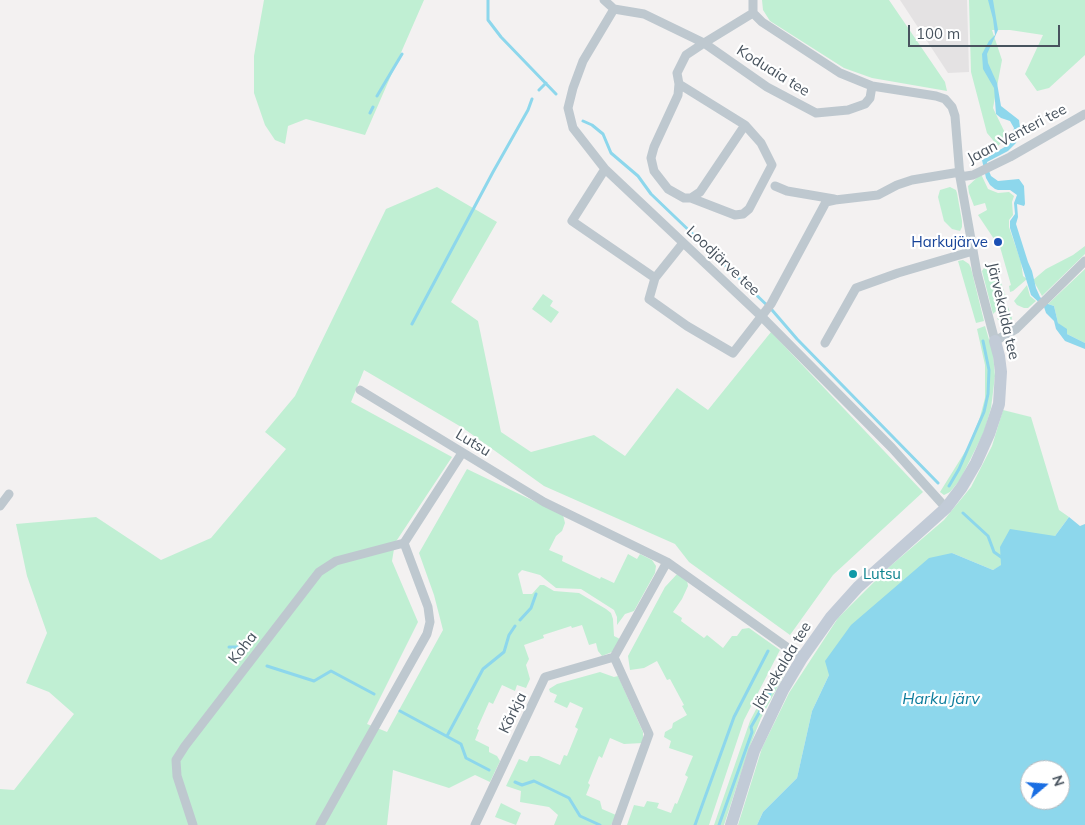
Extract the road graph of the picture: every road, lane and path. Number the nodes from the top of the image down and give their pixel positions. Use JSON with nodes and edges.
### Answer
{"nodes":[{"id":1,"x":604,"y":0,"type":"edge"},
{"id":2,"x":753,"y":0,"type":"edge"},
{"id":3,"x":614,"y":9,"type":"junction"},
{"id":4,"x":752,"y":13,"type":"junction"},
{"id":5,"x":704,"y":43,"type":"junction"},
{"id":6,"x":679,"y":84,"type":"junction"},
{"id":7,"x":872,"y":86,"type":"junction"},
{"id":8,"x":1085,"y":114,"type":"edge"},
{"id":9,"x":745,"y":125,"type":"junction"},
{"id":10,"x":604,"y":169,"type":"junction"},
{"id":11,"x":960,"y":174,"type":"junction"},
{"id":12,"x":775,"y":186,"type":"dead end"},
{"id":13,"x":691,"y":198,"type":"junction"},
{"id":14,"x":835,"y":200,"type":"junction"},
{"id":15,"x":683,"y":243,"type":"junction"},
{"id":16,"x":973,"y":251,"type":"junction"},
{"id":17,"x":1085,"y":261,"type":"edge"},
{"id":18,"x":654,"y":278,"type":"junction"},
{"id":19,"x":763,"y":314,"type":"junction"},
{"id":20,"x":995,"y":341,"type":"junction"},
{"id":21,"x":825,"y":342,"type":"dead end"},
{"id":22,"x":360,"y":390,"type":"dead end"},
{"id":23,"x":462,"y":453,"type":"junction"},
{"id":24,"x":9,"y":494,"type":"dead end"},
{"id":25,"x":0,"y":506,"type":"edge"},
{"id":26,"x":946,"y":508,"type":"junction"},
{"id":27,"x":404,"y":543,"type":"junction"},
{"id":28,"x":667,"y":562,"type":"junction"},
{"id":29,"x":614,"y":657,"type":"junction"},
{"id":30,"x":802,"y":658,"type":"junction"},
{"id":31,"x":193,"y":825,"type":"edge"},
{"id":32,"x":320,"y":825,"type":"edge"},
{"id":33,"x":475,"y":825,"type":"edge"},
{"id":34,"x":616,"y":825,"type":"edge"},
{"id":35,"x":731,"y":825,"type":"edge"}],
"edges":[{"from":1,"to":3,"type":"street"},
{"from":2,"to":4,"type":"street"},
{"from":3,"to":5,"type":"street"},
{"from":3,"to":10,"type":"street","name":"Loodjärve tee"},
{"from":4,"to":5,"type":"street","name":"Koduaia tee"},
{"from":4,"to":7,"type":"street","name":"Järvekalda tee"},
{"from":5,"to":6,"type":"street"},
{"from":5,"to":7,"type":"street","name":"Koduaia tee"},
{"from":6,"to":9,"type":"street"},
{"from":6,"to":13,"type":"street"},
{"from":7,"to":11,"type":"street","name":"Järvekalda tee"},
{"from":8,"to":11,"type":"street","name":"Jaan Venteri tee"},
{"from":9,"to":13,"type":"street"},
{"from":9,"to":13,"type":"street"},
{"from":10,"to":15,"type":"street","name":"Loodjärve tee"},
{"from":10,"to":18,"type":"street"},
{"from":11,"to":14,"type":"street","name":"Jaan Venteri tee"},
{"from":11,"to":16,"type":"street","name":"Järvekalda tee"},
{"from":12,"to":14,"type":"street","name":"Jaan Venteri tee"},
{"from":14,"to":19,"type":"street"},
{"from":15,"to":18,"type":"street"},
{"from":15,"to":19,"type":"street","name":"Loodjärve tee"},
{"from":16,"to":20,"type":"street","name":"Järvekalda tee"},
{"from":16,"to":21,"type":"street"},
{"from":17,"to":20,"type":"street"},
{"from":18,"to":19,"type":"street"},
{"from":19,"to":26,"type":"street","name":"Loodjärve tee"},
{"from":20,"to":26,"type":"street","name":"Järvekalda tee"},
{"from":22,"to":23,"type":"street","name":"Lutsu"},
{"from":23,"to":27,"type":"street"},
{"from":23,"to":28,"type":"street","name":"Lutsu"},
{"from":24,"to":25,"type":"street"},
{"from":26,"to":30,"type":"street","name":"Järvekalda tee"},
{"from":27,"to":31,"type":"street","name":"Koha"},
{"from":27,"to":32,"type":"street"},
{"from":28,"to":29,"type":"street"},
{"from":28,"to":30,"type":"street","name":"Lutsu"},
{"from":29,"to":33,"type":"street","name":"Kõrkja"},
{"from":29,"to":34,"type":"street"},
{"from":30,"to":35,"type":"street","name":"Järvekalda tee"}]}
